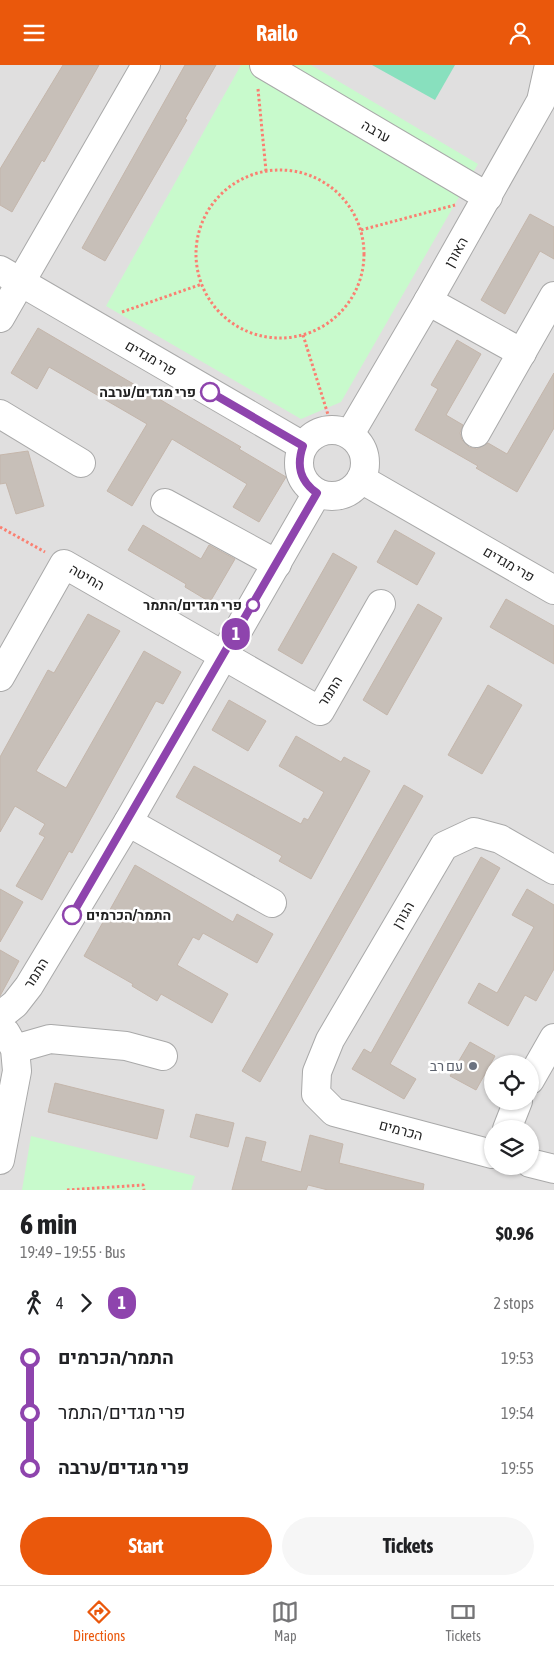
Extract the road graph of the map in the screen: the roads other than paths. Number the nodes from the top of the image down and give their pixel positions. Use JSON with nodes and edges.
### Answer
{"nodes":[{"id":1,"x":146,"y":65,"type":"edge"},
{"id":2,"x":549,"y":65,"type":"edge"},
{"id":3,"x":261,"y":75,"type":"edge"},
{"id":4,"x":488,"y":197,"type":"junction"},
{"id":5,"x":10,"y":276,"type":"edge"},
{"id":6,"x":554,"y":296,"type":"edge"},
{"id":7,"x":428,"y":301,"type":"junction"},
{"id":8,"x":0,"y":318,"type":"edge"},
{"id":9,"x":522,"y":353,"type":"junction"},
{"id":10,"x":0,"y":414,"type":"edge"},
{"id":11,"x":341,"y":432,"type":"junction"},
{"id":12,"x":476,"y":433,"type":"dead end"},
{"id":13,"x":303,"y":446,"type":"junction"},
{"id":14,"x":81,"y":463,"type":"dead end"},
{"id":15,"x":361,"y":479,"type":"junction"},
{"id":16,"x":317,"y":493,"type":"junction"},
{"id":17,"x":165,"y":503,"type":"dead end"},
{"id":18,"x":277,"y":564,"type":"junction"},
{"id":19,"x":554,"y":590,"type":"edge"},
{"id":20,"x":381,"y":604,"type":"dead end"},
{"id":21,"x":224,"y":656,"type":"junction"},
{"id":22,"x":0,"y":677,"type":"edge"},
{"id":23,"x":128,"y":822,"type":"junction"},
{"id":24,"x":554,"y":870,"type":"edge"},
{"id":25,"x":272,"y":903,"type":"dead end"},
{"id":26,"x":0,"y":1016,"type":"edge"},
{"id":27,"x":0,"y":1023,"type":"edge"},
{"id":28,"x":554,"y":1038,"type":"edge"},
{"id":29,"x":15,"y":1049,"type":"junction"},
{"id":30,"x":164,"y":1056,"type":"dead end"},
{"id":31,"x":539,"y":1064,"type":"edge"},
{"id":32,"x":316,"y":1094,"type":"joint"},
{"id":33,"x":484,"y":1152,"type":"edge"},
{"id":34,"x":0,"y":1160,"type":"edge"},
{"id":35,"x":539,"y":1165,"type":"edge"},
{"id":36,"x":554,"y":1169,"type":"edge"}],
"edges":[{"from":1,"to":5,"type":"street"},
{"from":2,"to":4,"type":"street","name":"האורן"},
{"from":3,"to":4,"type":"street","name":"ערבה"},
{"from":4,"to":7,"type":"street","name":"האורן"},
{"from":5,"to":8,"type":"street"},
{"from":5,"to":13,"type":"street","name":"פרי מגדים"},
{"from":6,"to":9,"type":"street"},
{"from":7,"to":9,"type":"street"},
{"from":7,"to":11,"type":"street","name":"האורן"},
{"from":9,"to":12,"type":"street"},
{"from":10,"to":14,"type":"street"},
{"from":11,"to":13,"type":"street"},
{"from":11,"to":15,"type":"street"},
{"from":13,"to":16,"type":"street"},
{"from":15,"to":16,"type":"street"},
{"from":15,"to":19,"type":"street","name":"פרי מגדים"},
{"from":16,"to":18,"type":"street","name":"התמר"},
{"from":17,"to":18,"type":"street"},
{"from":18,"to":21,"type":"street","name":"התמר"},
{"from":20,"to":21,"type":"street","name":"התמר"},
{"from":21,"to":22,"type":"street","name":"החיטה"},
{"from":21,"to":23,"type":"street","name":"התמר"},
{"from":23,"to":25,"type":"street"},
{"from":23,"to":26,"type":"street","name":"התמר"},
{"from":24,"to":32,"type":"street","name":"הגורן"},
{"from":27,"to":29,"type":"street"},
{"from":28,"to":31,"type":"street"},
{"from":29,"to":30,"type":"street"},
{"from":29,"to":34,"type":"street"},
{"from":32,"to":33,"type":"street","name":"הכרמים"},
{"from":35,"to":36,"type":"street"}]}
